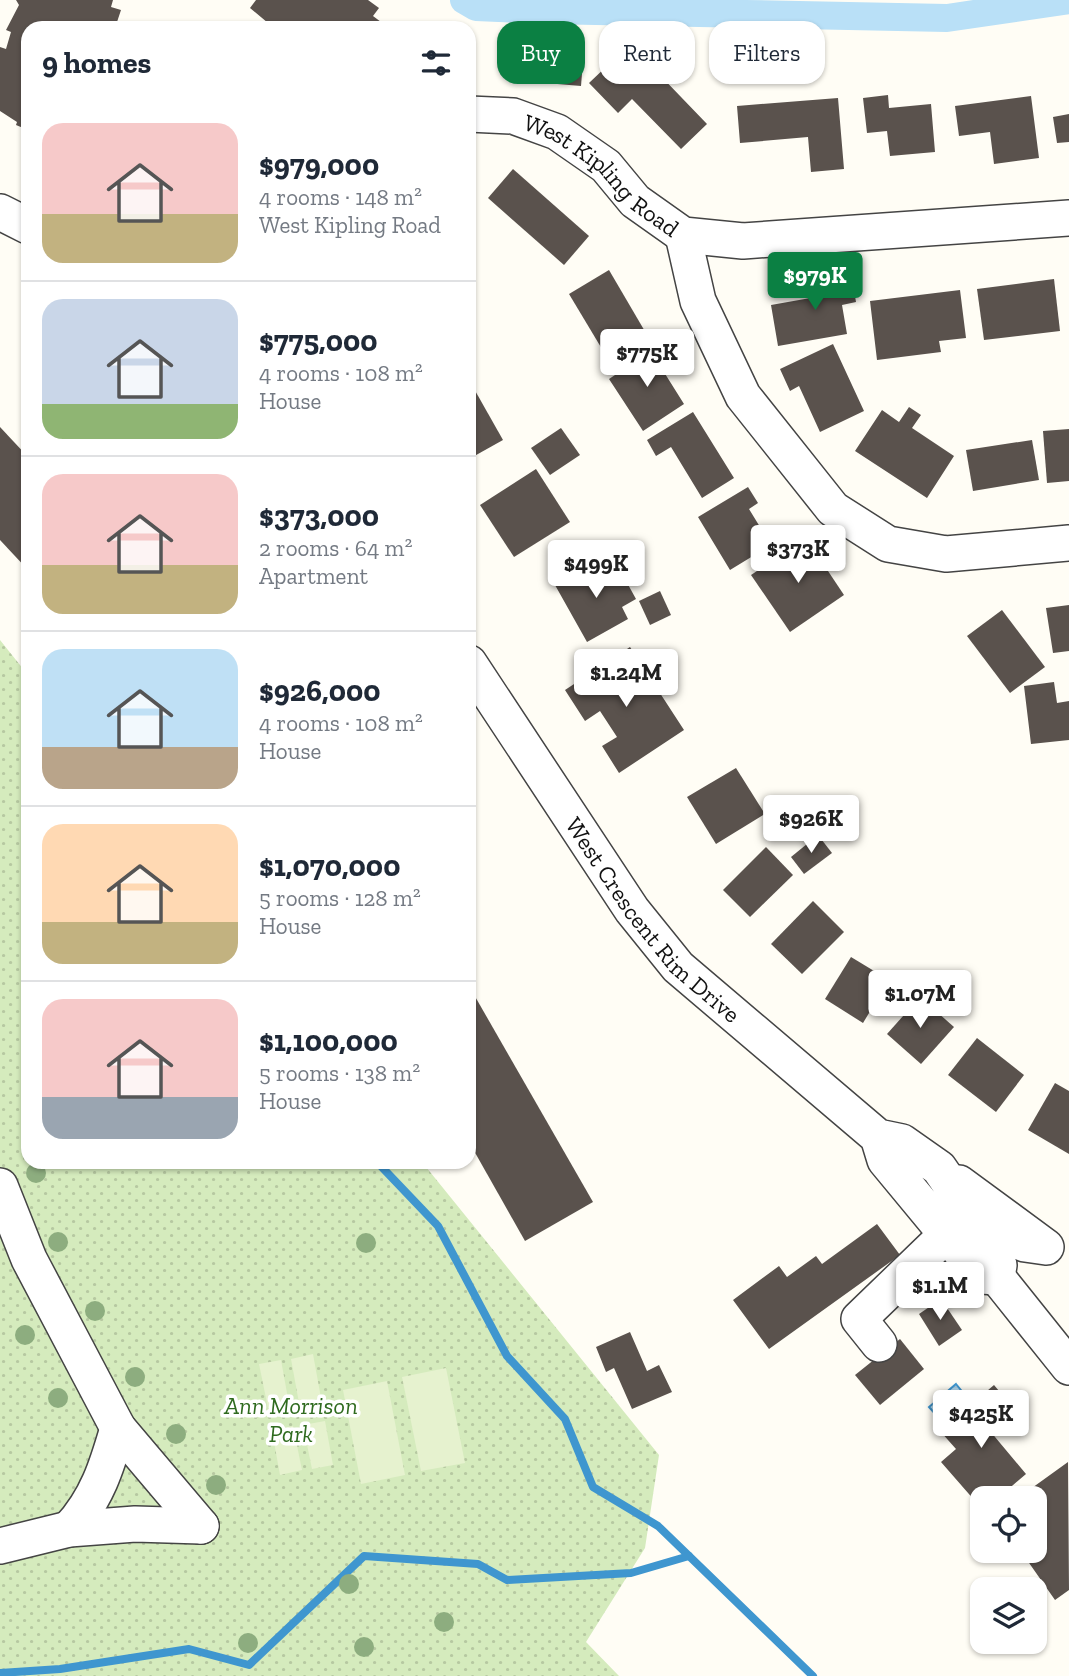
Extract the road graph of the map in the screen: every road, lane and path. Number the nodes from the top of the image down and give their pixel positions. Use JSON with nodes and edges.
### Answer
{"nodes":[{"id":1,"x":476,"y":114,"type":"edge"},
{"id":2,"x":0,"y":212,"type":"edge"},
{"id":3,"x":1069,"y":218,"type":"edge"},
{"id":4,"x":21,"y":222,"type":"edge"},
{"id":5,"x":683,"y":235,"type":"junction"},
{"id":6,"x":1069,"y":543,"type":"edge"},
{"id":7,"x":476,"y":674,"type":"edge"},
{"id":8,"x":878,"y":1138,"type":"junction"},
{"id":9,"x":939,"y":1168,"type":"junction"},
{"id":10,"x":0,"y":1186,"type":"edge"},
{"id":11,"x":921,"y":1203,"type":"junction"},
{"id":12,"x":981,"y":1229,"type":"junction"},
{"id":13,"x":947,"y":1234,"type":"junction"},
{"id":14,"x":1058,"y":1251,"type":"edge"},
{"id":15,"x":1007,"y":1290,"type":"junction"},
{"id":16,"x":879,"y":1344,"type":"dead end"},
{"id":17,"x":1069,"y":1367,"type":"edge"},
{"id":18,"x":118,"y":1428,"type":"junction"},
{"id":19,"x":69,"y":1529,"type":"junction"},
{"id":20,"x":0,"y":1546,"type":"edge"}],
"edges":[{"from":1,"to":5,"type":"street","name":"West Kipling Road"},
{"from":2,"to":4,"type":"street"},
{"from":3,"to":5,"type":"street","name":"West Kipling Road"},
{"from":5,"to":6,"type":"street"},
{"from":7,"to":8,"type":"street","name":"West Crescent Rim Drive"},
{"from":8,"to":9,"type":"street","name":"West Crescent Rim Drive"},
{"from":8,"to":11,"type":"street","name":"West Crescent Rim Drive"},
{"from":9,"to":12,"type":"street","name":"West Crescent Rim Drive"},
{"from":9,"to":14,"type":"street"},
{"from":10,"to":18,"type":"street"},
{"from":11,"to":12,"type":"street"},
{"from":11,"to":13,"type":"street","name":"West Crescent Rim Drive"},
{"from":12,"to":14,"type":"street"},
{"from":12,"to":15,"type":"street","name":"West Crescent Rim Drive"},
{"from":13,"to":15,"type":"street","name":"West Crescent Rim Drive"},
{"from":13,"to":16,"type":"street"},
{"from":14,"to":15,"type":"street"},
{"from":15,"to":17,"type":"street","name":"West Crescent Rim Drive"},
{"from":18,"to":19,"type":"street"},
{"from":18,"to":19,"type":"street"},
{"from":19,"to":20,"type":"street"}]}
